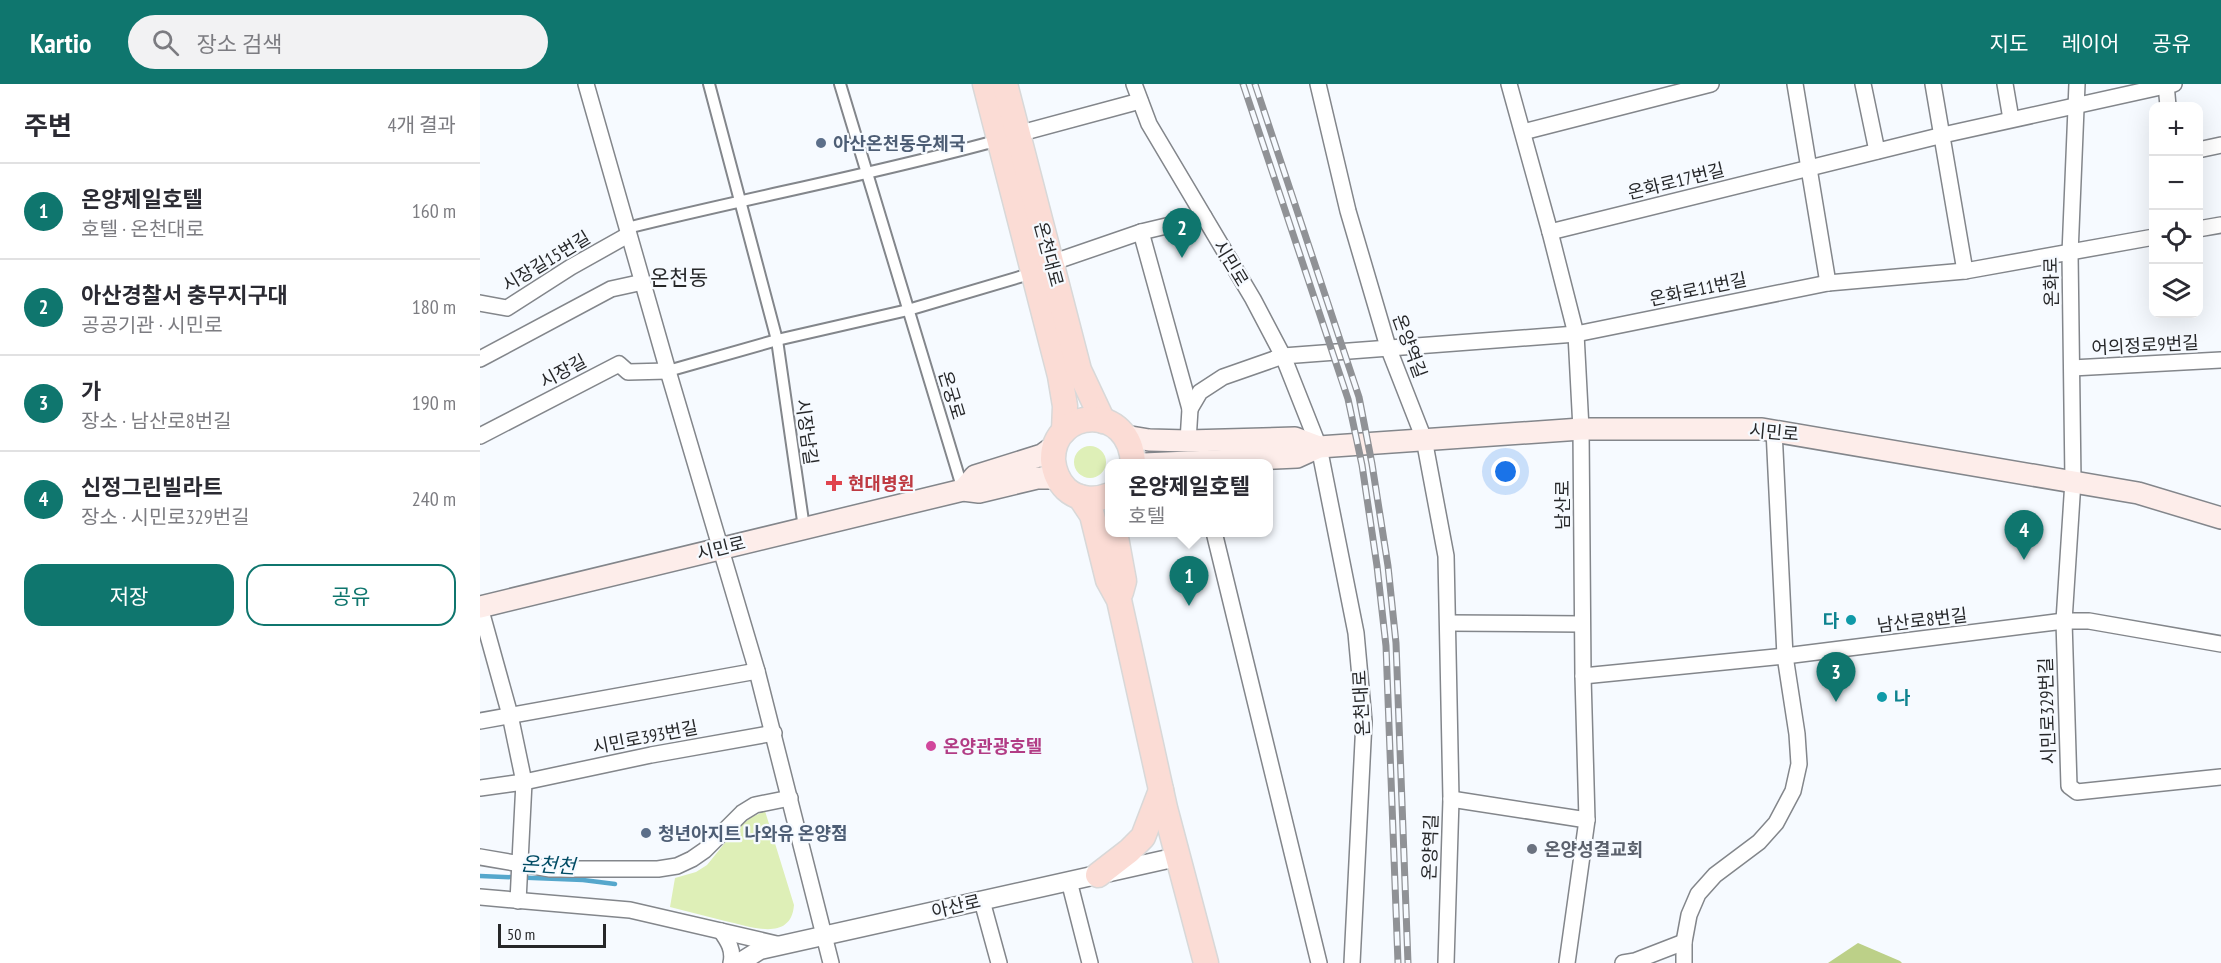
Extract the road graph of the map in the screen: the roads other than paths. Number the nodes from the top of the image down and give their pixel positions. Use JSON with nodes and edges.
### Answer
{"nodes":[{"id":1,"x":586,"y":84,"type":"edge"},
{"id":2,"x":709,"y":84,"type":"edge"},
{"id":3,"x":840,"y":84,"type":"edge"},
{"id":4,"x":985,"y":84,"type":"edge"},
{"id":5,"x":1005,"y":84,"type":"edge"},
{"id":6,"x":1134,"y":84,"type":"edge"},
{"id":7,"x":1318,"y":84,"type":"edge"},
{"id":8,"x":1509,"y":84,"type":"edge"},
{"id":9,"x":1711,"y":84,"type":"edge"},
{"id":10,"x":1795,"y":84,"type":"edge"},
{"id":11,"x":1863,"y":84,"type":"edge"},
{"id":12,"x":1933,"y":84,"type":"edge"},
{"id":13,"x":2005,"y":84,"type":"edge"},
{"id":14,"x":2077,"y":84,"type":"edge"},
{"id":15,"x":2169,"y":85,"type":"edge"},
{"id":16,"x":1140,"y":100,"type":"junction"},
{"id":17,"x":2168,"y":102,"type":"edge"},
{"id":18,"x":2076,"y":106,"type":"junction"},
{"id":19,"x":2012,"y":119,"type":"junction"},
{"id":20,"x":1523,"y":132,"type":"junction"},
{"id":21,"x":1943,"y":135,"type":"junction"},
{"id":22,"x":1008,"y":137,"type":"junction"},
{"id":23,"x":2221,"y":145,"type":"edge"},
{"id":24,"x":2203,"y":149,"type":"edge"},
{"id":25,"x":1876,"y":151,"type":"junction"},
{"id":26,"x":1810,"y":168,"type":"junction"},
{"id":27,"x":867,"y":174,"type":"junction"},
{"id":28,"x":740,"y":200,"type":"junction"},
{"id":29,"x":1204,"y":217,"type":"junction"},
{"id":30,"x":2221,"y":225,"type":"edge"},
{"id":31,"x":2203,"y":228,"type":"edge"},
{"id":32,"x":628,"y":231,"type":"junction"},
{"id":33,"x":1141,"y":232,"type":"junction"},
{"id":34,"x":1550,"y":232,"type":"junction"},
{"id":35,"x":2149,"y":238,"type":"edge"},
{"id":36,"x":2070,"y":254,"type":"junction"},
{"id":37,"x":1042,"y":268,"type":"junction"},
{"id":38,"x":1965,"y":271,"type":"junction"},
{"id":39,"x":643,"y":282,"type":"junction"},
{"id":40,"x":1828,"y":283,"type":"junction"},
{"id":41,"x":480,"y":303,"type":"edge"},
{"id":42,"x":908,"y":310,"type":"junction"},
{"id":43,"x":1576,"y":334,"type":"junction"},
{"id":44,"x":777,"y":340,"type":"junction"},
{"id":45,"x":1388,"y":347,"type":"junction"},
{"id":46,"x":1283,"y":356,"type":"junction"},
{"id":47,"x":480,"y":359,"type":"edge"},
{"id":48,"x":2221,"y":360,"type":"edge"},
{"id":49,"x":2072,"y":368,"type":"junction"},
{"id":50,"x":668,"y":371,"type":"junction"},
{"id":51,"x":1190,"y":409,"type":"junction"},
{"id":52,"x":1103,"y":421,"type":"junction"},
{"id":53,"x":1581,"y":429,"type":"junction"},
{"id":54,"x":1774,"y":430,"type":"junction"},
{"id":55,"x":480,"y":436,"type":"edge"},
{"id":56,"x":1125,"y":436,"type":"junction"},
{"id":57,"x":1060,"y":438,"type":"junction"},
{"id":58,"x":1424,"y":439,"type":"junction"},
{"id":59,"x":1188,"y":441,"type":"junction"},
{"id":60,"x":1319,"y":447,"type":"junction"},
{"id":61,"x":1133,"y":459,"type":"edge"},
{"id":62,"x":1257,"y":459,"type":"edge"},
{"id":63,"x":1058,"y":478,"type":"junction"},
{"id":64,"x":2073,"y":481,"type":"junction"},
{"id":65,"x":963,"y":490,"type":"junction"},
{"id":66,"x":1080,"y":496,"type":"junction"},
{"id":67,"x":1105,"y":497,"type":"edge"},
{"id":68,"x":2221,"y":518,"type":"edge"},
{"id":69,"x":804,"y":528,"type":"junction"},
{"id":70,"x":1116,"y":537,"type":"edge"},
{"id":71,"x":1215,"y":537,"type":"edge"},
{"id":72,"x":720,"y":549,"type":"junction"},
{"id":73,"x":1119,"y":600,"type":"junction"},
{"id":74,"x":480,"y":607,"type":"edge"},
{"id":75,"x":2064,"y":621,"type":"junction"},
{"id":76,"x":1448,"y":623,"type":"junction"},
{"id":77,"x":1582,"y":624,"type":"junction"},
{"id":78,"x":2221,"y":645,"type":"edge"},
{"id":79,"x":1785,"y":656,"type":"junction"},
{"id":80,"x":757,"y":671,"type":"junction"},
{"id":81,"x":1583,"y":676,"type":"junction"},
{"id":82,"x":510,"y":715,"type":"junction"},
{"id":83,"x":480,"y":721,"type":"edge"},
{"id":84,"x":774,"y":734,"type":"junction"},
{"id":85,"x":2221,"y":777,"type":"edge"},
{"id":86,"x":524,"y":782,"type":"junction"},
{"id":87,"x":480,"y":788,"type":"edge"},
{"id":88,"x":1161,"y":790,"type":"junction"},
{"id":89,"x":790,"y":798,"type":"junction"},
{"id":90,"x":1451,"y":799,"type":"junction"},
{"id":91,"x":1587,"y":820,"type":"junction"},
{"id":92,"x":480,"y":857,"type":"edge"},
{"id":93,"x":1177,"y":857,"type":"junction"},
{"id":94,"x":521,"y":863,"type":"junction"},
{"id":95,"x":1098,"y":875,"type":"junction"},
{"id":96,"x":1069,"y":881,"type":"junction"},
{"id":97,"x":480,"y":897,"type":"edge"},
{"id":98,"x":518,"y":901,"type":"junction"},
{"id":99,"x":982,"y":901,"type":"junction"},
{"id":100,"x":721,"y":931,"type":"junction"},
{"id":101,"x":825,"y":935,"type":"junction"},
{"id":102,"x":1684,"y":942,"type":"junction"},
{"id":103,"x":782,"y":945,"type":"junction"},
{"id":104,"x":731,"y":963,"type":"edge"},
{"id":105,"x":739,"y":963,"type":"edge"},
{"id":106,"x":831,"y":963,"type":"edge"},
{"id":107,"x":999,"y":963,"type":"edge"},
{"id":108,"x":1090,"y":963,"type":"edge"},
{"id":109,"x":1206,"y":963,"type":"edge"},
{"id":110,"x":1318,"y":963,"type":"edge"},
{"id":111,"x":1352,"y":963,"type":"edge"},
{"id":112,"x":1446,"y":963,"type":"edge"},
{"id":113,"x":1567,"y":963,"type":"edge"},
{"id":114,"x":1623,"y":963,"type":"edge"},
{"id":115,"x":1684,"y":963,"type":"edge"}],
"edges":[{"from":1,"to":32,"type":"street"},
{"from":2,"to":28,"type":"street","name":"시장남길"},
{"from":3,"to":27,"type":"street","name":"온궁로"},
{"from":4,"to":22,"type":"main road","name":"온천대로"},
{"from":5,"to":22,"type":"main road","name":"온천대로"},
{"from":6,"to":16,"type":"street","name":"시민로"},
{"from":7,"to":45,"type":"street","name":"온양역길"},
{"from":8,"to":20,"type":"street","name":"남산로"},
{"from":9,"to":20,"type":"street"},
{"from":10,"to":26,"type":"street"},
{"from":11,"to":25,"type":"street"},
{"from":12,"to":21,"type":"street"},
{"from":13,"to":19,"type":"street"},
{"from":14,"to":18,"type":"street","name":"온화로"},
{"from":15,"to":17,"type":"street"},
{"from":15,"to":18,"type":"street","name":"온화로17번길"},
{"from":16,"to":22,"type":"street"},
{"from":16,"to":29,"type":"street","name":"시민로"},
{"from":18,"to":19,"type":"street","name":"온화로17번길"},
{"from":18,"to":36,"type":"street","name":"온화로"},
{"from":19,"to":21,"type":"street","name":"온화로17번길"},
{"from":20,"to":34,"type":"street","name":"남산로"},
{"from":21,"to":25,"type":"street","name":"온화로17번길"},
{"from":21,"to":38,"type":"street"},
{"from":22,"to":27,"type":"street"},
{"from":22,"to":37,"type":"main road","name":"온천대로"},
{"from":23,"to":24,"type":"street"},
{"from":25,"to":26,"type":"street","name":"온화로17번길"},
{"from":26,"to":34,"type":"street","name":"온화로17번길"},
{"from":26,"to":40,"type":"street"},
{"from":27,"to":28,"type":"street"},
{"from":27,"to":42,"type":"street","name":"온궁로"},
{"from":28,"to":32,"type":"street"},
{"from":28,"to":44,"type":"street","name":"시장남길"},
{"from":29,"to":33,"type":"street"},
{"from":29,"to":46,"type":"street","name":"시민로"},
{"from":30,"to":31,"type":"street"},
{"from":32,"to":39,"type":"street"},
{"from":32,"to":41,"type":"street","name":"시장길15번길"},
{"from":33,"to":37,"type":"street"},
{"from":33,"to":51,"type":"street"},
{"from":34,"to":43,"type":"street","name":"남산로"},
{"from":35,"to":36,"type":"street","name":"온화로11번길"},
{"from":36,"to":38,"type":"street","name":"온화로11번길"},
{"from":36,"to":49,"type":"street","name":"온화로"},
{"from":37,"to":42,"type":"street","name":"온천대로"},
{"from":37,"to":52,"type":"main road","name":"온천대로"},
{"from":37,"to":57,"type":"main road","name":"온천대로"},
{"from":38,"to":40,"type":"street","name":"온화로11번길"},
{"from":39,"to":47,"type":"street"},
{"from":39,"to":50,"type":"street"},
{"from":40,"to":43,"type":"street","name":"온화로11번길"},
{"from":42,"to":44,"type":"street"},
{"from":42,"to":65,"type":"street","name":"온궁로"},
{"from":43,"to":45,"type":"street"},
{"from":43,"to":53,"type":"street","name":"남산로"},
{"from":44,"to":50,"type":"street"},
{"from":44,"to":69,"type":"street","name":"시장남길"},
{"from":45,"to":46,"type":"street"},
{"from":45,"to":58,"type":"street","name":"온양역길"},
{"from":46,"to":51,"type":"street"},
{"from":46,"to":60,"type":"street","name":"시민로"},
{"from":48,"to":49,"type":"street","name":"어의정로9번길"},
{"from":49,"to":64,"type":"street","name":"온화로"},
{"from":50,"to":55,"type":"street","name":"시장길"},
{"from":50,"to":72,"type":"street"},
{"from":51,"to":59,"type":"street"},
{"from":52,"to":56,"type":"main road"},
{"from":52,"to":57,"type":"main road"},
{"from":53,"to":54,"type":"main road","name":"시민로"},
{"from":53,"to":58,"type":"main road","name":"시민로"},
{"from":53,"to":77,"type":"street","name":"남산로"},
{"from":54,"to":64,"type":"main road","name":"시민로"},
{"from":54,"to":79,"type":"street"},
{"from":56,"to":59,"type":"main road","name":"시민로"},
{"from":56,"to":61,"type":"main road"},
{"from":57,"to":63,"type":"main road","name":"온천대로"},
{"from":57,"to":65,"type":"main road","name":"시민로"},
{"from":58,"to":60,"type":"main road","name":"시민로"},
{"from":58,"to":76,"type":"street","name":"온양역길"},
{"from":59,"to":60,"type":"main road","name":"시민로"},
{"from":60,"to":62,"type":"main road","name":"시민로"},
{"from":60,"to":111,"type":"street","name":"온천대로"},
{"from":63,"to":65,"type":"main road","name":"시민로"},
{"from":63,"to":66,"type":"main road"},
{"from":64,"to":68,"type":"main road","name":"시민로"},
{"from":64,"to":75,"type":"street","name":"시민로329번길"},
{"from":65,"to":69,"type":"main road","name":"시민로"},
{"from":66,"to":67,"type":"main road"},
{"from":66,"to":73,"type":"main road"},
{"from":69,"to":72,"type":"main road","name":"시민로"},
{"from":70,"to":73,"type":"main road"},
{"from":71,"to":110,"type":"street"},
{"from":72,"to":74,"type":"main road","name":"시민로"},
{"from":72,"to":80,"type":"street"},
{"from":73,"to":88,"type":"main road"},
{"from":74,"to":82,"type":"street"},
{"from":75,"to":78,"type":"street","name":"남산로8번길"},
{"from":75,"to":79,"type":"street","name":"남산로8번길"},
{"from":75,"to":85,"type":"street","name":"시민로329번길"},
{"from":76,"to":77,"type":"street"},
{"from":76,"to":90,"type":"street","name":"온양역길"},
{"from":77,"to":81,"type":"street","name":"남산로"},
{"from":79,"to":81,"type":"street"},
{"from":79,"to":102,"type":"street"},
{"from":80,"to":82,"type":"street"},
{"from":80,"to":84,"type":"street"},
{"from":81,"to":91,"type":"street","name":"남산로"},
{"from":82,"to":83,"type":"street"},
{"from":82,"to":86,"type":"street"},
{"from":84,"to":86,"type":"street","name":"시민로393번길"},
{"from":84,"to":89,"type":"street"},
{"from":86,"to":87,"type":"street","name":"시민로393번길"},
{"from":86,"to":94,"type":"street"},
{"from":88,"to":93,"type":"main road"},
{"from":88,"to":95,"type":"main road"},
{"from":89,"to":94,"type":"street"},
{"from":89,"to":101,"type":"street"},
{"from":90,"to":91,"type":"street"},
{"from":90,"to":112,"type":"street","name":"온양역길"},
{"from":91,"to":113,"type":"street","name":"남산로"},
{"from":92,"to":94,"type":"street"},
{"from":93,"to":95,"type":"street","name":"아산로"},
{"from":93,"to":109,"type":"main road"},
{"from":94,"to":98,"type":"street"},
{"from":95,"to":96,"type":"street","name":"아산로"},
{"from":96,"to":99,"type":"street","name":"아산로"},
{"from":96,"to":108,"type":"street"},
{"from":97,"to":98,"type":"street"},
{"from":98,"to":100,"type":"street"},
{"from":99,"to":101,"type":"street","name":"아산로"},
{"from":99,"to":107,"type":"street"},
{"from":100,"to":103,"type":"street"},
{"from":100,"to":104,"type":"street"},
{"from":101,"to":103,"type":"street","name":"아산로"},
{"from":101,"to":106,"type":"street"},
{"from":102,"to":114,"type":"street"},
{"from":102,"to":115,"type":"street"},
{"from":103,"to":105,"type":"street","name":"아산로"}]}
